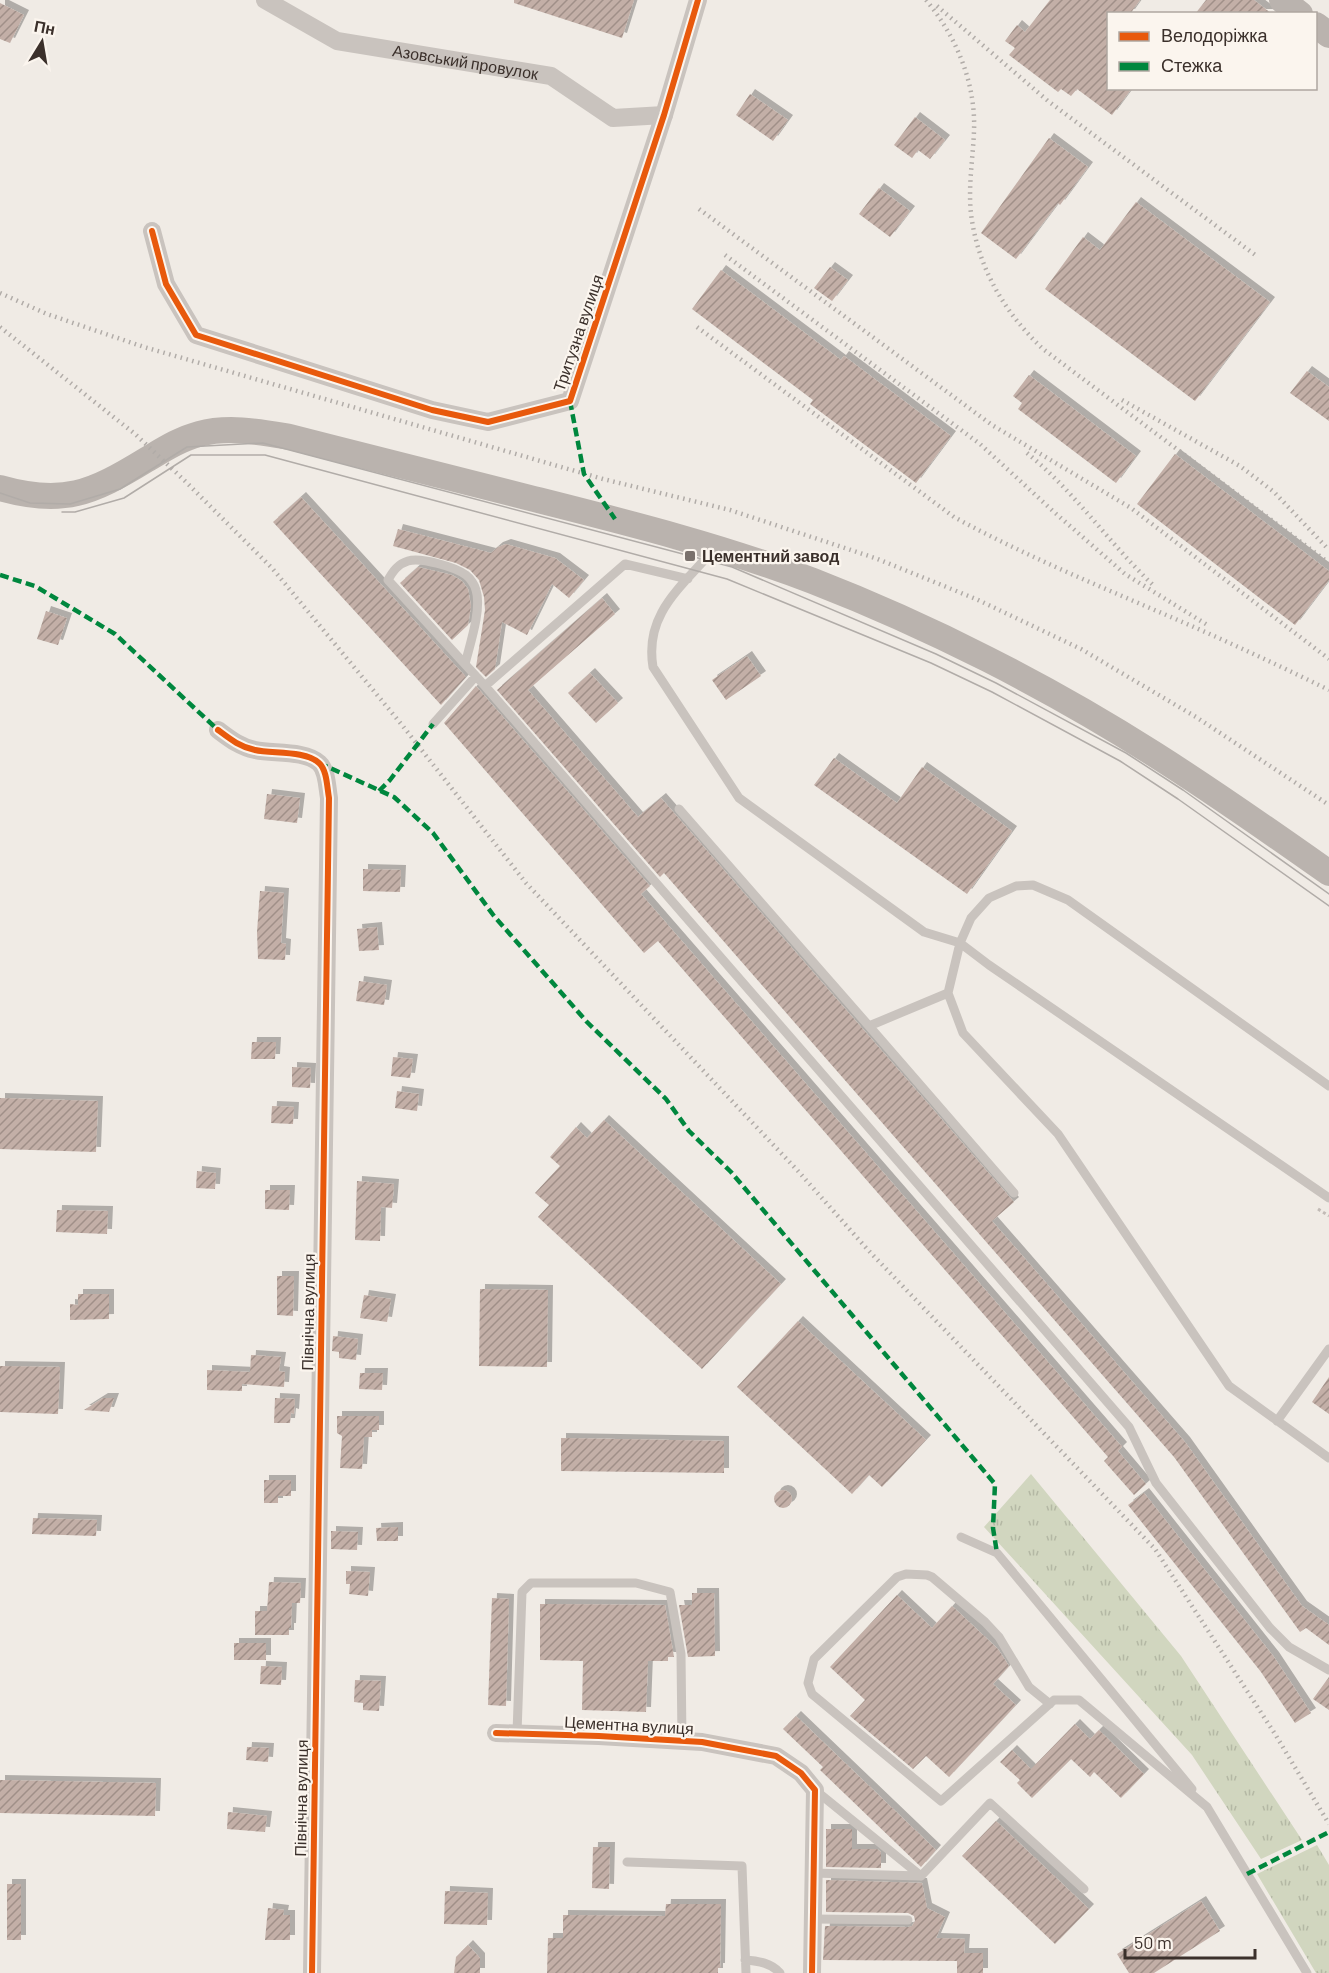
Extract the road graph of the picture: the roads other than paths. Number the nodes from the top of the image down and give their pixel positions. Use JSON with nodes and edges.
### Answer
{"nodes":[{"id":1,"x":265,"y":0,"type":"edge"},
{"id":2,"x":698,"y":0,"type":"edge"},
{"id":3,"x":1282,"y":0,"type":"edge"},
{"id":4,"x":1297,"y":12,"type":"edge"},
{"id":5,"x":1317,"y":26,"type":"edge"},
{"id":6,"x":1329,"y":35,"type":"edge"},
{"id":7,"x":664,"y":115,"type":"junction"},
{"id":8,"x":152,"y":231,"type":"dead end"},
{"id":9,"x":0,"y":488,"type":"edge"},
{"id":10,"x":717,"y":547,"type":"junction"},
{"id":11,"x":688,"y":579,"type":"junction"},
{"id":12,"x":465,"y":664,"type":"junction"},
{"id":13,"x":476,"y":676,"type":"junction"},
{"id":14,"x":485,"y":686,"type":"junction"},
{"id":15,"x":433,"y":724,"type":"dead end"},
{"id":16,"x":218,"y":730,"type":"dead end"},
{"id":17,"x":679,"y":809,"type":"dead end"},
{"id":18,"x":1329,"y":873,"type":"edge"},
{"id":19,"x":960,"y":943,"type":"junction"},
{"id":20,"x":948,"y":993,"type":"junction"},
{"id":21,"x":869,"y":1026,"type":"junction"},
{"id":22,"x":1329,"y":1086,"type":"edge"},
{"id":23,"x":1014,"y":1193,"type":"dead end"},
{"id":24,"x":1329,"y":1198,"type":"edge"},
{"id":25,"x":1329,"y":1349,"type":"edge"},
{"id":26,"x":1277,"y":1421,"type":"junction"},
{"id":27,"x":1329,"y":1458,"type":"edge"},
{"id":28,"x":961,"y":1537,"type":"dead end"},
{"id":29,"x":1329,"y":1670,"type":"edge"},
{"id":30,"x":1050,"y":1704,"type":"junction"},
{"id":31,"x":496,"y":1733,"type":"dead end"},
{"id":32,"x":517,"y":1733,"type":"junction"},
{"id":33,"x":682,"y":1741,"type":"junction"},
{"id":34,"x":815,"y":1790,"type":"junction"},
{"id":35,"x":1207,"y":1807,"type":"junction"},
{"id":36,"x":627,"y":1862,"type":"dead end"},
{"id":37,"x":813,"y":1873,"type":"junction"},
{"id":38,"x":921,"y":1876,"type":"junction"},
{"id":39,"x":1084,"y":1889,"type":"dead end"},
{"id":40,"x":813,"y":1919,"type":"junction"},
{"id":41,"x":908,"y":1920,"type":"dead end"},
{"id":42,"x":746,"y":1960,"type":"junction"},
{"id":43,"x":312,"y":1973,"type":"edge"},
{"id":44,"x":746,"y":1973,"type":"edge"},
{"id":45,"x":780,"y":1973,"type":"edge"},
{"id":46,"x":812,"y":1973,"type":"edge"},
{"id":47,"x":1307,"y":1973,"type":"edge"}],
"edges":[{"from":1,"to":7,"type":"street","name":"Азовський провулок"},
{"from":2,"to":7,"type":"street","name":"Тритузна вулиця"},
{"from":3,"to":4,"type":"main road"},
{"from":5,"to":6,"type":"main road"},
{"from":7,"to":8,"type":"street","name":"Тритузна вулиця"},
{"from":9,"to":10,"type":"main road"},
{"from":10,"to":11,"type":"lane"},
{"from":10,"to":18,"type":"main road"},
{"from":11,"to":14,"type":"lane"},
{"from":11,"to":19,"type":"lane"},
{"from":12,"to":12,"type":"lane"},
{"from":12,"to":13,"type":"lane"},
{"from":13,"to":14,"type":"lane"},
{"from":13,"to":15,"type":"lane"},
{"from":14,"to":29,"type":"lane"},
{"from":16,"to":43,"type":"street","name":"Північна вулиця"},
{"from":17,"to":21,"type":"lane"},
{"from":19,"to":20,"type":"lane"},
{"from":19,"to":22,"type":"lane"},
{"from":19,"to":24,"type":"lane"},
{"from":20,"to":21,"type":"lane"},
{"from":20,"to":26,"type":"lane"},
{"from":21,"to":23,"type":"lane"},
{"from":25,"to":26,"type":"lane"},
{"from":26,"to":27,"type":"lane"},
{"from":28,"to":35,"type":"lane"},
{"from":30,"to":30,"type":"lane"},
{"from":30,"to":35,"type":"lane"},
{"from":31,"to":32,"type":"street","name":"Цементна вулиця"},
{"from":32,"to":33,"type":"street","name":"Цементна вулиця"},
{"from":32,"to":33,"type":"lane"},
{"from":33,"to":34,"type":"street","name":"Цементна вулиця"},
{"from":34,"to":37,"type":"street"},
{"from":34,"to":38,"type":"lane"},
{"from":35,"to":47,"type":"lane"},
{"from":36,"to":42,"type":"lane"},
{"from":37,"to":38,"type":"lane"},
{"from":37,"to":40,"type":"street"},
{"from":38,"to":39,"type":"lane"},
{"from":40,"to":41,"type":"lane"},
{"from":40,"to":46,"type":"street"},
{"from":42,"to":44,"type":"lane"},
{"from":42,"to":45,"type":"lane"}]}
